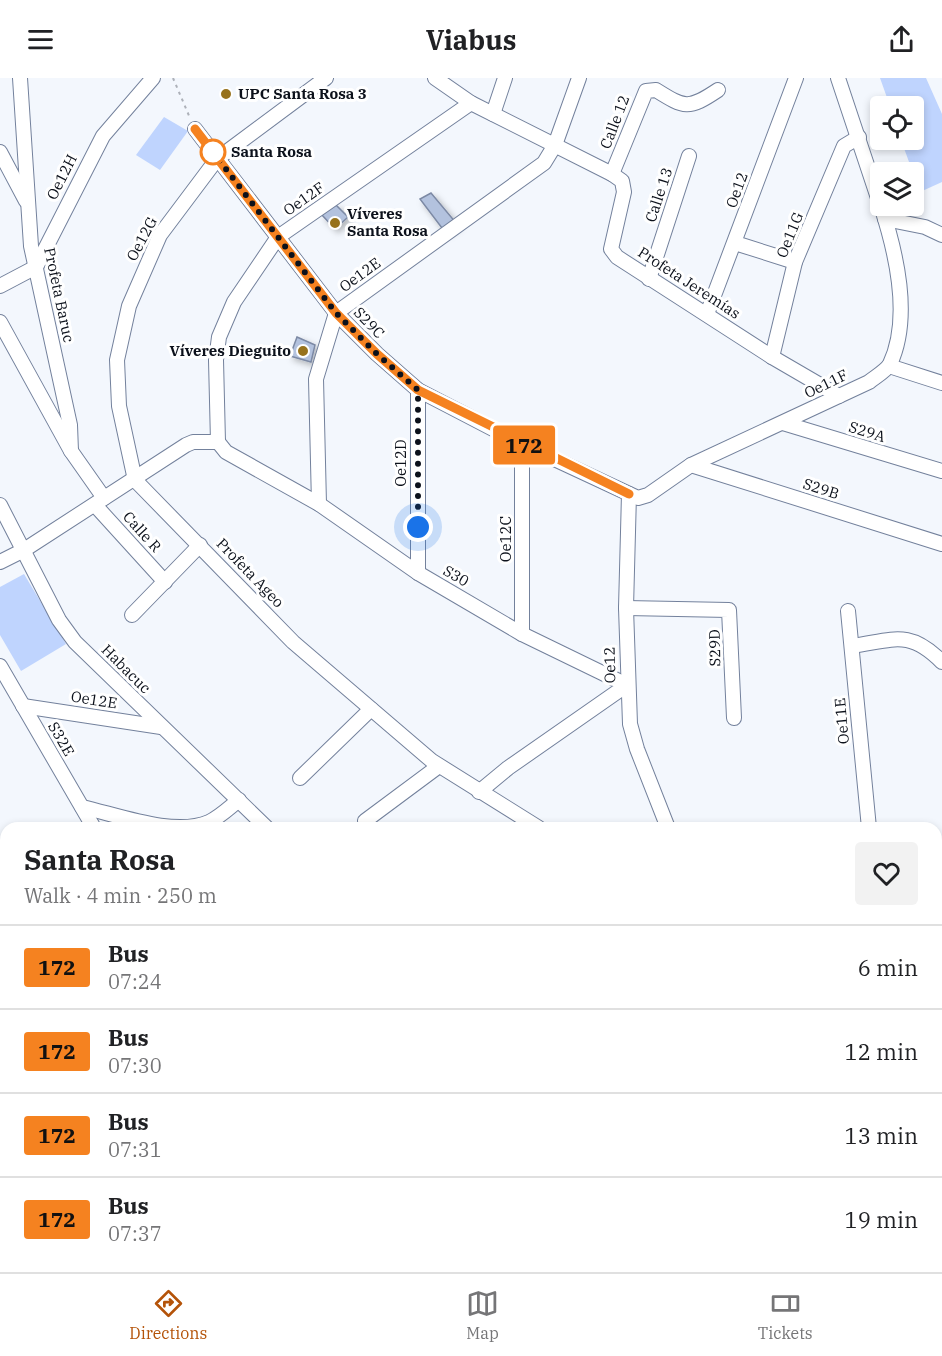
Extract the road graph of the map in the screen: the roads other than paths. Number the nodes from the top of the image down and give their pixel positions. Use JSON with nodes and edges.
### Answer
{"nodes":[{"id":1,"x":153,"y":78,"type":"edge"},
{"id":2,"x":327,"y":78,"type":"edge"},
{"id":3,"x":505,"y":78,"type":"edge"},
{"id":4,"x":579,"y":78,"type":"edge"},
{"id":5,"x":796,"y":78,"type":"edge"},
{"id":6,"x":838,"y":78,"type":"edge"},
{"id":7,"x":440,"y":80,"type":"edge"},
{"id":8,"x":21,"y":82,"type":"edge"},
{"id":9,"x":718,"y":90,"type":"dead end"},
{"id":10,"x":471,"y":103,"type":"junction"},
{"id":11,"x":493,"y":114,"type":"junction"},
{"id":12,"x":195,"y":129,"type":"road end"},
{"id":13,"x":859,"y":137,"type":"junction"},
{"id":14,"x":555,"y":145,"type":"junction"},
{"id":15,"x":0,"y":152,"type":"edge"},
{"id":16,"x":689,"y":156,"type":"dead end"},
{"id":17,"x":217,"y":159,"type":"junction"},
{"id":18,"x":870,"y":172,"type":"edge"},
{"id":19,"x":612,"y":174,"type":"junction"},
{"id":20,"x":28,"y":205,"type":"junction"},
{"id":21,"x":883,"y":216,"type":"edge"},
{"id":22,"x":897,"y":216,"type":"edge"},
{"id":23,"x":942,"y":235,"type":"edge"},
{"id":24,"x":278,"y":237,"type":"junction"},
{"id":25,"x":735,"y":243,"type":"junction"},
{"id":26,"x":795,"y":262,"type":"junction"},
{"id":27,"x":36,"y":267,"type":"junction"},
{"id":28,"x":649,"y":279,"type":"junction"},
{"id":29,"x":0,"y":286,"type":"edge"},
{"id":30,"x":336,"y":313,"type":"junction"},
{"id":31,"x":707,"y":314,"type":"junction"},
{"id":32,"x":0,"y":322,"type":"edge"},
{"id":33,"x":772,"y":357,"type":"junction"},
{"id":34,"x":889,"y":366,"type":"junction"},
{"id":35,"x":942,"y":383,"type":"edge"},
{"id":36,"x":418,"y":390,"type":"junction"},
{"id":37,"x":839,"y":396,"type":"junction"},
{"id":38,"x":783,"y":423,"type":"junction"},
{"id":39,"x":218,"y":442,"type":"junction"},
{"id":40,"x":522,"y":444,"type":"junction"},
{"id":41,"x":71,"y":451,"type":"junction"},
{"id":42,"x":691,"y":465,"type":"junction"},
{"id":43,"x":942,"y":471,"type":"edge"},
{"id":44,"x":135,"y":480,"type":"junction"},
{"id":45,"x":629,"y":494,"type":"junction"},
{"id":46,"x":99,"y":501,"type":"junction"},
{"id":47,"x":319,"y":504,"type":"junction"},
{"id":48,"x":0,"y":505,"type":"edge"},
{"id":49,"x":942,"y":544,"type":"edge"},
{"id":50,"x":200,"y":545,"type":"junction"},
{"id":51,"x":24,"y":550,"type":"junction"},
{"id":52,"x":0,"y":562,"type":"edge"},
{"id":53,"x":418,"y":573,"type":"junction"},
{"id":54,"x":165,"y":582,"type":"junction"},
{"id":55,"x":626,"y":608,"type":"junction"},
{"id":56,"x":848,"y":611,"type":"dead end"},
{"id":57,"x":132,"y":615,"type":"dead end"},
{"id":58,"x":522,"y":634,"type":"junction"},
{"id":59,"x":852,"y":646,"type":"junction"},
{"id":60,"x":942,"y":662,"type":"edge"},
{"id":61,"x":0,"y":666,"type":"edge"},
{"id":62,"x":627,"y":685,"type":"junction"},
{"id":63,"x":23,"y":706,"type":"junction"},
{"id":64,"x":371,"y":709,"type":"junction"},
{"id":65,"x":734,"y":718,"type":"dead end"},
{"id":66,"x":161,"y":727,"type":"junction"},
{"id":67,"x":439,"y":766,"type":"junction"},
{"id":68,"x":300,"y":778,"type":"dead end"},
{"id":69,"x":479,"y":792,"type":"junction"},
{"id":70,"x":239,"y":800,"type":"junction"},
{"id":71,"x":82,"y":807,"type":"junction"},
{"id":72,"x":365,"y":821,"type":"dead end"},
{"id":73,"x":91,"y":822,"type":"edge"},
{"id":74,"x":147,"y":822,"type":"edge"},
{"id":75,"x":206,"y":822,"type":"edge"},
{"id":76,"x":261,"y":822,"type":"edge"},
{"id":77,"x":529,"y":822,"type":"edge"},
{"id":78,"x":666,"y":822,"type":"edge"},
{"id":79,"x":868,"y":822,"type":"edge"}],
"edges":[{"from":1,"to":27,"type":"street","name":"Oe12H"},
{"from":2,"to":17,"type":"street","name":"Oe12G"},
{"from":3,"to":11,"type":"street"},
{"from":4,"to":14,"type":"street","name":"Oe12E"},
{"from":5,"to":25,"type":"street","name":"Oe12"},
{"from":6,"to":13,"type":"street"},
{"from":7,"to":10,"type":"street"},
{"from":8,"to":20,"type":"street"},
{"from":9,"to":19,"type":"street","name":"Calle 12"},
{"from":10,"to":11,"type":"street"},
{"from":10,"to":24,"type":"street","name":"Oe12F"},
{"from":11,"to":14,"type":"street"},
{"from":12,"to":17,"type":"street","name":"S29C"},
{"from":13,"to":18,"type":"street"},
{"from":13,"to":26,"type":"street","name":"Oe11G"},
{"from":14,"to":19,"type":"street"},
{"from":14,"to":30,"type":"street","name":"Oe12E"},
{"from":15,"to":20,"type":"street","name":"Profeta Baruc"},
{"from":16,"to":28,"type":"street","name":"Calle 13"},
{"from":17,"to":24,"type":"street","name":"S29C"},
{"from":17,"to":44,"type":"street","name":"Oe12G"},
{"from":19,"to":28,"type":"street","name":"Profeta Jeremías"},
{"from":20,"to":27,"type":"street","name":"Profeta Baruc"},
{"from":21,"to":34,"type":"street"},
{"from":22,"to":23,"type":"street"},
{"from":24,"to":30,"type":"street","name":"S29C"},
{"from":24,"to":39,"type":"street","name":"Oe12F"},
{"from":25,"to":26,"type":"street"},
{"from":25,"to":31,"type":"street","name":"Oe12"},
{"from":26,"to":33,"type":"street","name":"Oe11G"},
{"from":27,"to":29,"type":"street"},
{"from":27,"to":41,"type":"street","name":"Profeta Baruc"},
{"from":28,"to":31,"type":"street","name":"Profeta Jeremías"},
{"from":30,"to":36,"type":"street","name":"S29C"},
{"from":30,"to":47,"type":"street","name":"Oe12E"},
{"from":31,"to":33,"type":"street","name":"Profeta Jeremías"},
{"from":32,"to":41,"type":"street"},
{"from":33,"to":37,"type":"street","name":"Profeta Jeremías"},
{"from":34,"to":35,"type":"street"},
{"from":34,"to":37,"type":"street","name":"Oe11F"},
{"from":36,"to":40,"type":"street","name":"S29C"},
{"from":36,"to":53,"type":"street","name":"Oe12D"},
{"from":37,"to":38,"type":"street","name":"Oe11F"},
{"from":38,"to":42,"type":"street","name":"Oe11F"},
{"from":38,"to":43,"type":"street","name":"S29A"},
{"from":39,"to":44,"type":"street"},
{"from":39,"to":47,"type":"street","name":"S30"},
{"from":40,"to":45,"type":"street","name":"S29C"},
{"from":40,"to":58,"type":"street","name":"Oe12C"},
{"from":41,"to":46,"type":"street"},
{"from":42,"to":45,"type":"street","name":"Oe11F"},
{"from":42,"to":49,"type":"street","name":"S29B"},
{"from":44,"to":46,"type":"street"},
{"from":44,"to":50,"type":"street","name":"Profeta Ageo"},
{"from":45,"to":55,"type":"street","name":"Oe12"},
{"from":46,"to":51,"type":"street"},
{"from":46,"to":54,"type":"street","name":"Calle R"},
{"from":47,"to":53,"type":"street","name":"S30"},
{"from":48,"to":51,"type":"street","name":"Habacuc"},
{"from":50,"to":54,"type":"street"},
{"from":50,"to":64,"type":"street","name":"Profeta Ageo"},
{"from":51,"to":52,"type":"street"},
{"from":51,"to":66,"type":"street","name":"Habacuc"},
{"from":53,"to":58,"type":"street","name":"S30"},
{"from":54,"to":57,"type":"street"},
{"from":55,"to":62,"type":"street","name":"Oe12"},
{"from":55,"to":65,"type":"street","name":"S29D"},
{"from":56,"to":59,"type":"street","name":"Oe11E"},
{"from":58,"to":62,"type":"street","name":"S30"},
{"from":59,"to":60,"type":"street"},
{"from":59,"to":79,"type":"street","name":"Oe11E"},
{"from":61,"to":63,"type":"street","name":"S32E"},
{"from":62,"to":69,"type":"street"},
{"from":62,"to":78,"type":"street","name":"Oe12"},
{"from":63,"to":66,"type":"street","name":"Oe12E"},
{"from":63,"to":71,"type":"street","name":"S32E"},
{"from":64,"to":67,"type":"street","name":"Profeta Ageo"},
{"from":64,"to":68,"type":"street"},
{"from":66,"to":70,"type":"street","name":"Habacuc"},
{"from":67,"to":69,"type":"street","name":"Profeta Ageo"},
{"from":67,"to":72,"type":"street"},
{"from":69,"to":77,"type":"street","name":"Profeta Ageo"},
{"from":70,"to":75,"type":"street"},
{"from":70,"to":76,"type":"street","name":"Habacuc"},
{"from":71,"to":73,"type":"street","name":"S32E"},
{"from":71,"to":74,"type":"street"}]}
